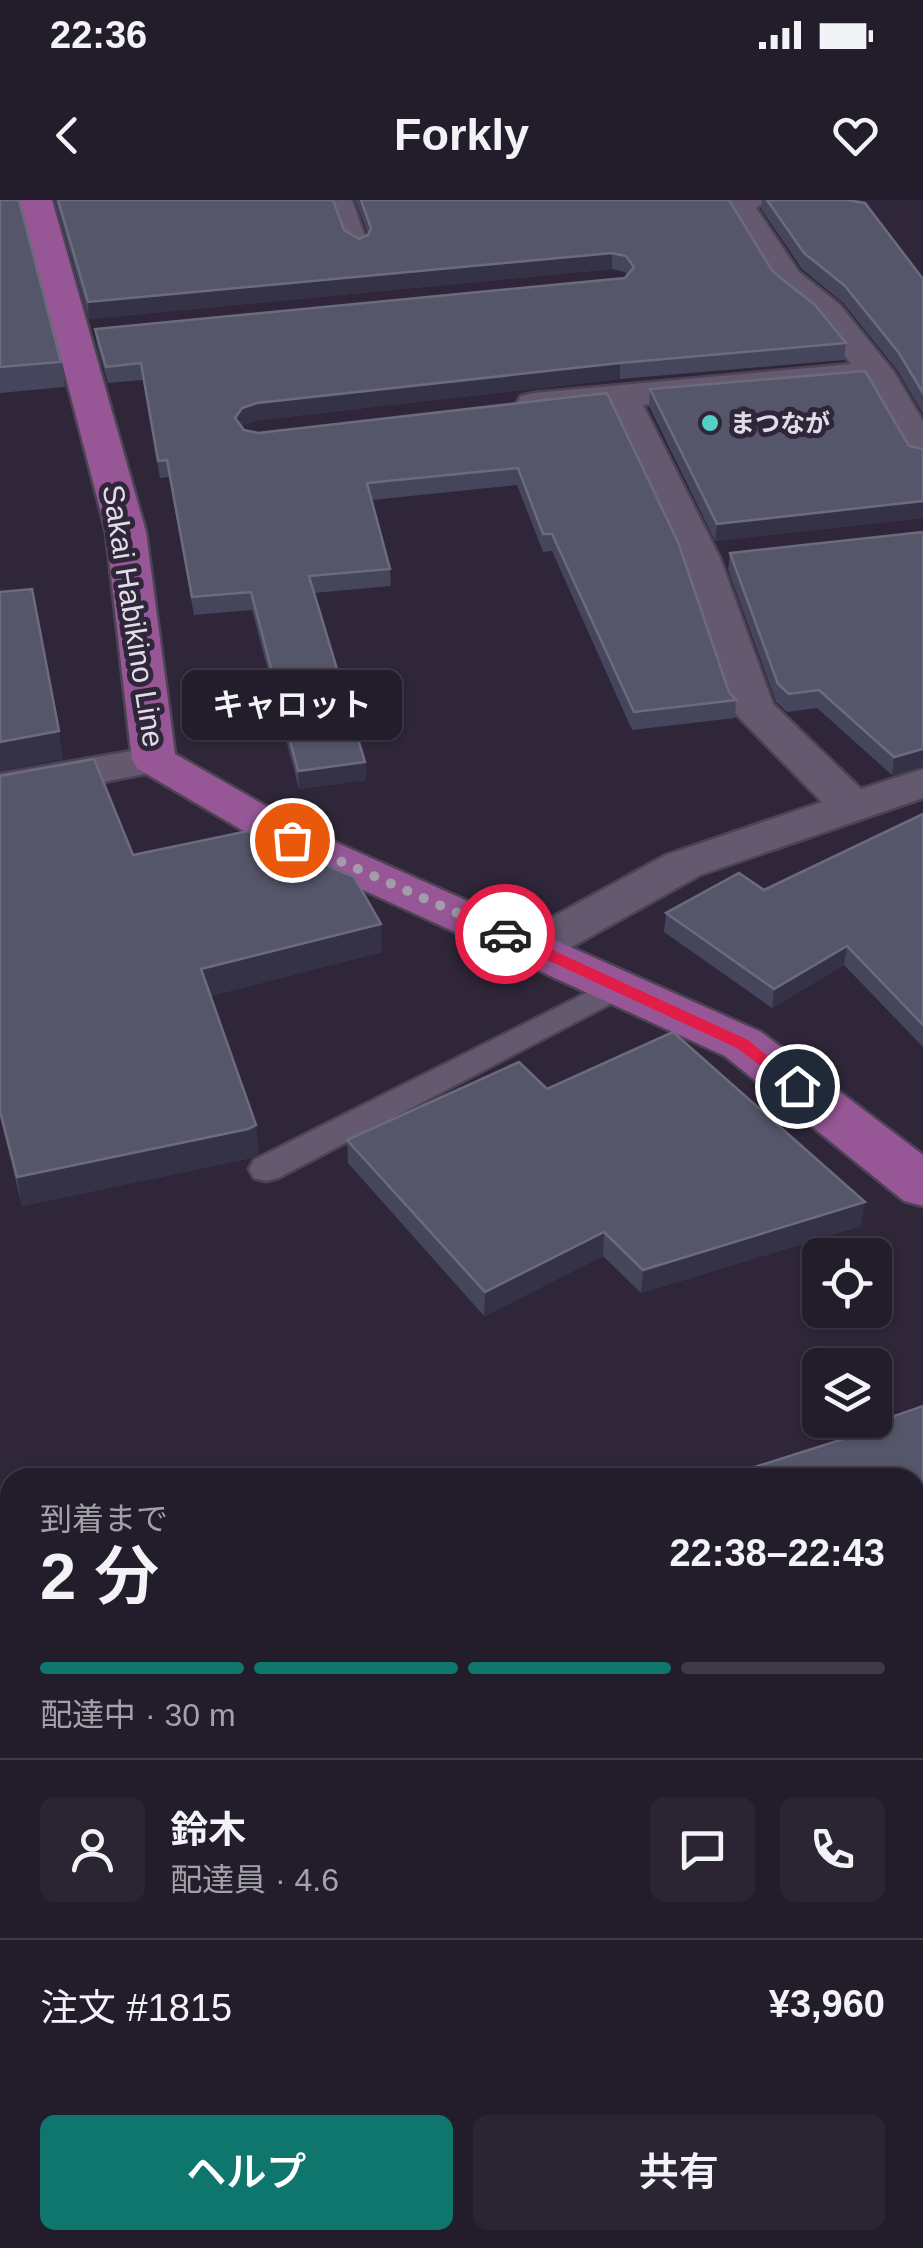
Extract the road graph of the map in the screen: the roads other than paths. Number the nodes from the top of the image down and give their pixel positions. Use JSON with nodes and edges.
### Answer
{"nodes":[{"id":1,"x":36,"y":200,"type":"edge"},
{"id":2,"x":342,"y":200,"type":"edge"},
{"id":3,"x":752,"y":200,"type":"edge"},
{"id":4,"x":358,"y":245,"type":"edge"},
{"id":5,"x":876,"y":372,"type":"junction"},
{"id":6,"x":620,"y":394,"type":"junction"},
{"id":7,"x":506,"y":407,"type":"edge"},
{"id":8,"x":923,"y":454,"type":"edge"},
{"id":9,"x":154,"y":760,"type":"junction"},
{"id":10,"x":923,"y":784,"type":"edge"},
{"id":11,"x":0,"y":788,"type":"edge"},
{"id":12,"x":853,"y":807,"type":"junction"},
{"id":13,"x":535,"y":948,"type":"junction"},
{"id":14,"x":620,"y":986,"type":"junction"},
{"id":15,"x":266,"y":1170,"type":"dead end"},
{"id":16,"x":923,"y":1187,"type":"edge"}],
"edges":[{"from":1,"to":9,"type":"main road","name":"Sakai Habikino Line"},
{"from":2,"to":4,"type":"lane"},
{"from":3,"to":5,"type":"street"},
{"from":5,"to":6,"type":"street"},
{"from":5,"to":8,"type":"street"},
{"from":6,"to":7,"type":"street"},
{"from":6,"to":12,"type":"street"},
{"from":9,"to":11,"type":"street"},
{"from":9,"to":13,"type":"main road","name":"Sakai Habikino Line"},
{"from":10,"to":12,"type":"street"},
{"from":12,"to":13,"type":"street"},
{"from":13,"to":14,"type":"main road","name":"Sakai Habikino Line"},
{"from":14,"to":15,"type":"lane"},
{"from":14,"to":16,"type":"main road","name":"Sakai Habikino Line"}]}
